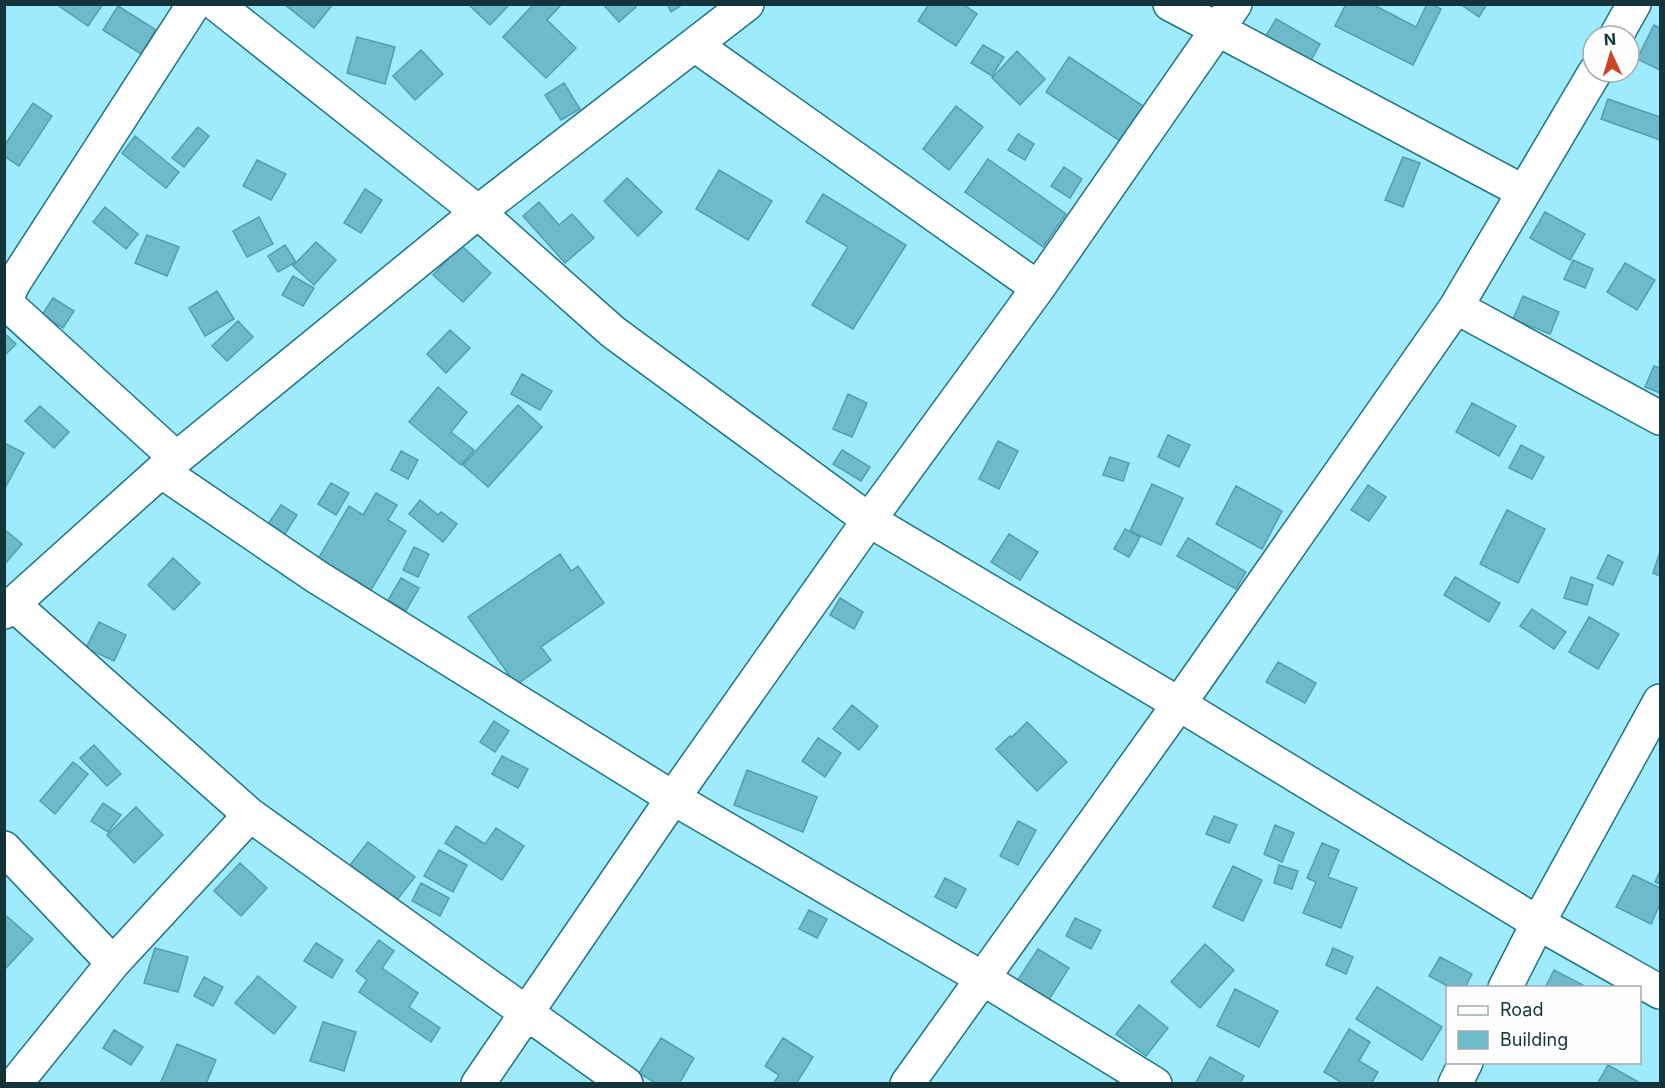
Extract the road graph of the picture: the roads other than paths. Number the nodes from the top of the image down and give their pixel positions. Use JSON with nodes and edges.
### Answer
{"nodes":[{"id":1,"x":194,"y":4,"type":"edge"},
{"id":2,"x":216,"y":4,"type":"edge"},
{"id":3,"x":747,"y":4,"type":"edge"},
{"id":4,"x":1170,"y":4,"type":"edge"},
{"id":5,"x":1634,"y":4,"type":"edge"},
{"id":6,"x":1226,"y":17,"type":"edge"},
{"id":7,"x":1623,"y":24,"type":"edge"},
{"id":8,"x":694,"y":45,"type":"junction"},
{"id":9,"x":1588,"y":84,"type":"edge"},
{"id":10,"x":1524,"y":192,"type":"junction"},
{"id":11,"x":478,"y":212,"type":"junction"},
{"id":12,"x":1038,"y":288,"type":"junction"},
{"id":13,"x":7,"y":292,"type":"edge"},
{"id":14,"x":1456,"y":306,"type":"junction"},
{"id":15,"x":1660,"y":418,"type":"edge"},
{"id":16,"x":169,"y":465,"type":"junction"},
{"id":17,"x":869,"y":520,"type":"junction"},
{"id":18,"x":9,"y":608,"type":"edge"},
{"id":19,"x":1660,"y":701,"type":"edge"},
{"id":20,"x":1179,"y":704,"type":"junction"},
{"id":21,"x":673,"y":798,"type":"junction"},
{"id":22,"x":250,"y":814,"type":"junction"},
{"id":23,"x":4,"y":848,"type":"edge"},
{"id":24,"x":1538,"y":923,"type":"junction"},
{"id":25,"x":113,"y":963,"type":"junction"},
{"id":26,"x":982,"y":978,"type":"junction"},
{"id":27,"x":1506,"y":986,"type":"edge"},
{"id":28,"x":1660,"y":992,"type":"edge"},
{"id":29,"x":525,"y":1012,"type":"junction"},
{"id":30,"x":1465,"y":1064,"type":"edge"},
{"id":31,"x":15,"y":1083,"type":"edge"},
{"id":32,"x":478,"y":1083,"type":"edge"},
{"id":33,"x":626,"y":1083,"type":"edge"},
{"id":34,"x":906,"y":1083,"type":"edge"},
{"id":35,"x":1155,"y":1083,"type":"edge"},
{"id":36,"x":1455,"y":1083,"type":"edge"}],
"edges":[{"from":1,"to":13,"type":"street"},
{"from":2,"to":11,"type":"street"},
{"from":3,"to":8,"type":"street"},
{"from":4,"to":6,"type":"street"},
{"from":5,"to":7,"type":"street"},
{"from":6,"to":10,"type":"street"},
{"from":6,"to":12,"type":"street"},
{"from":8,"to":11,"type":"street"},
{"from":8,"to":12,"type":"street"},
{"from":9,"to":10,"type":"street"},
{"from":10,"to":14,"type":"street"},
{"from":11,"to":16,"type":"street"},
{"from":11,"to":17,"type":"street"},
{"from":12,"to":17,"type":"street"},
{"from":13,"to":16,"type":"street"},
{"from":14,"to":15,"type":"street"},
{"from":14,"to":20,"type":"street"},
{"from":16,"to":18,"type":"street"},
{"from":16,"to":21,"type":"street"},
{"from":17,"to":20,"type":"street"},
{"from":17,"to":21,"type":"street"},
{"from":18,"to":22,"type":"street"},
{"from":19,"to":24,"type":"street"},
{"from":20,"to":24,"type":"street"},
{"from":20,"to":26,"type":"street"},
{"from":21,"to":26,"type":"street"},
{"from":21,"to":29,"type":"street"},
{"from":22,"to":25,"type":"street"},
{"from":22,"to":29,"type":"street"},
{"from":23,"to":25,"type":"street"},
{"from":24,"to":27,"type":"street"},
{"from":24,"to":28,"type":"street"},
{"from":25,"to":31,"type":"street"},
{"from":26,"to":34,"type":"street"},
{"from":26,"to":35,"type":"street"},
{"from":29,"to":32,"type":"street"},
{"from":29,"to":33,"type":"street"},
{"from":30,"to":36,"type":"street"}]}
